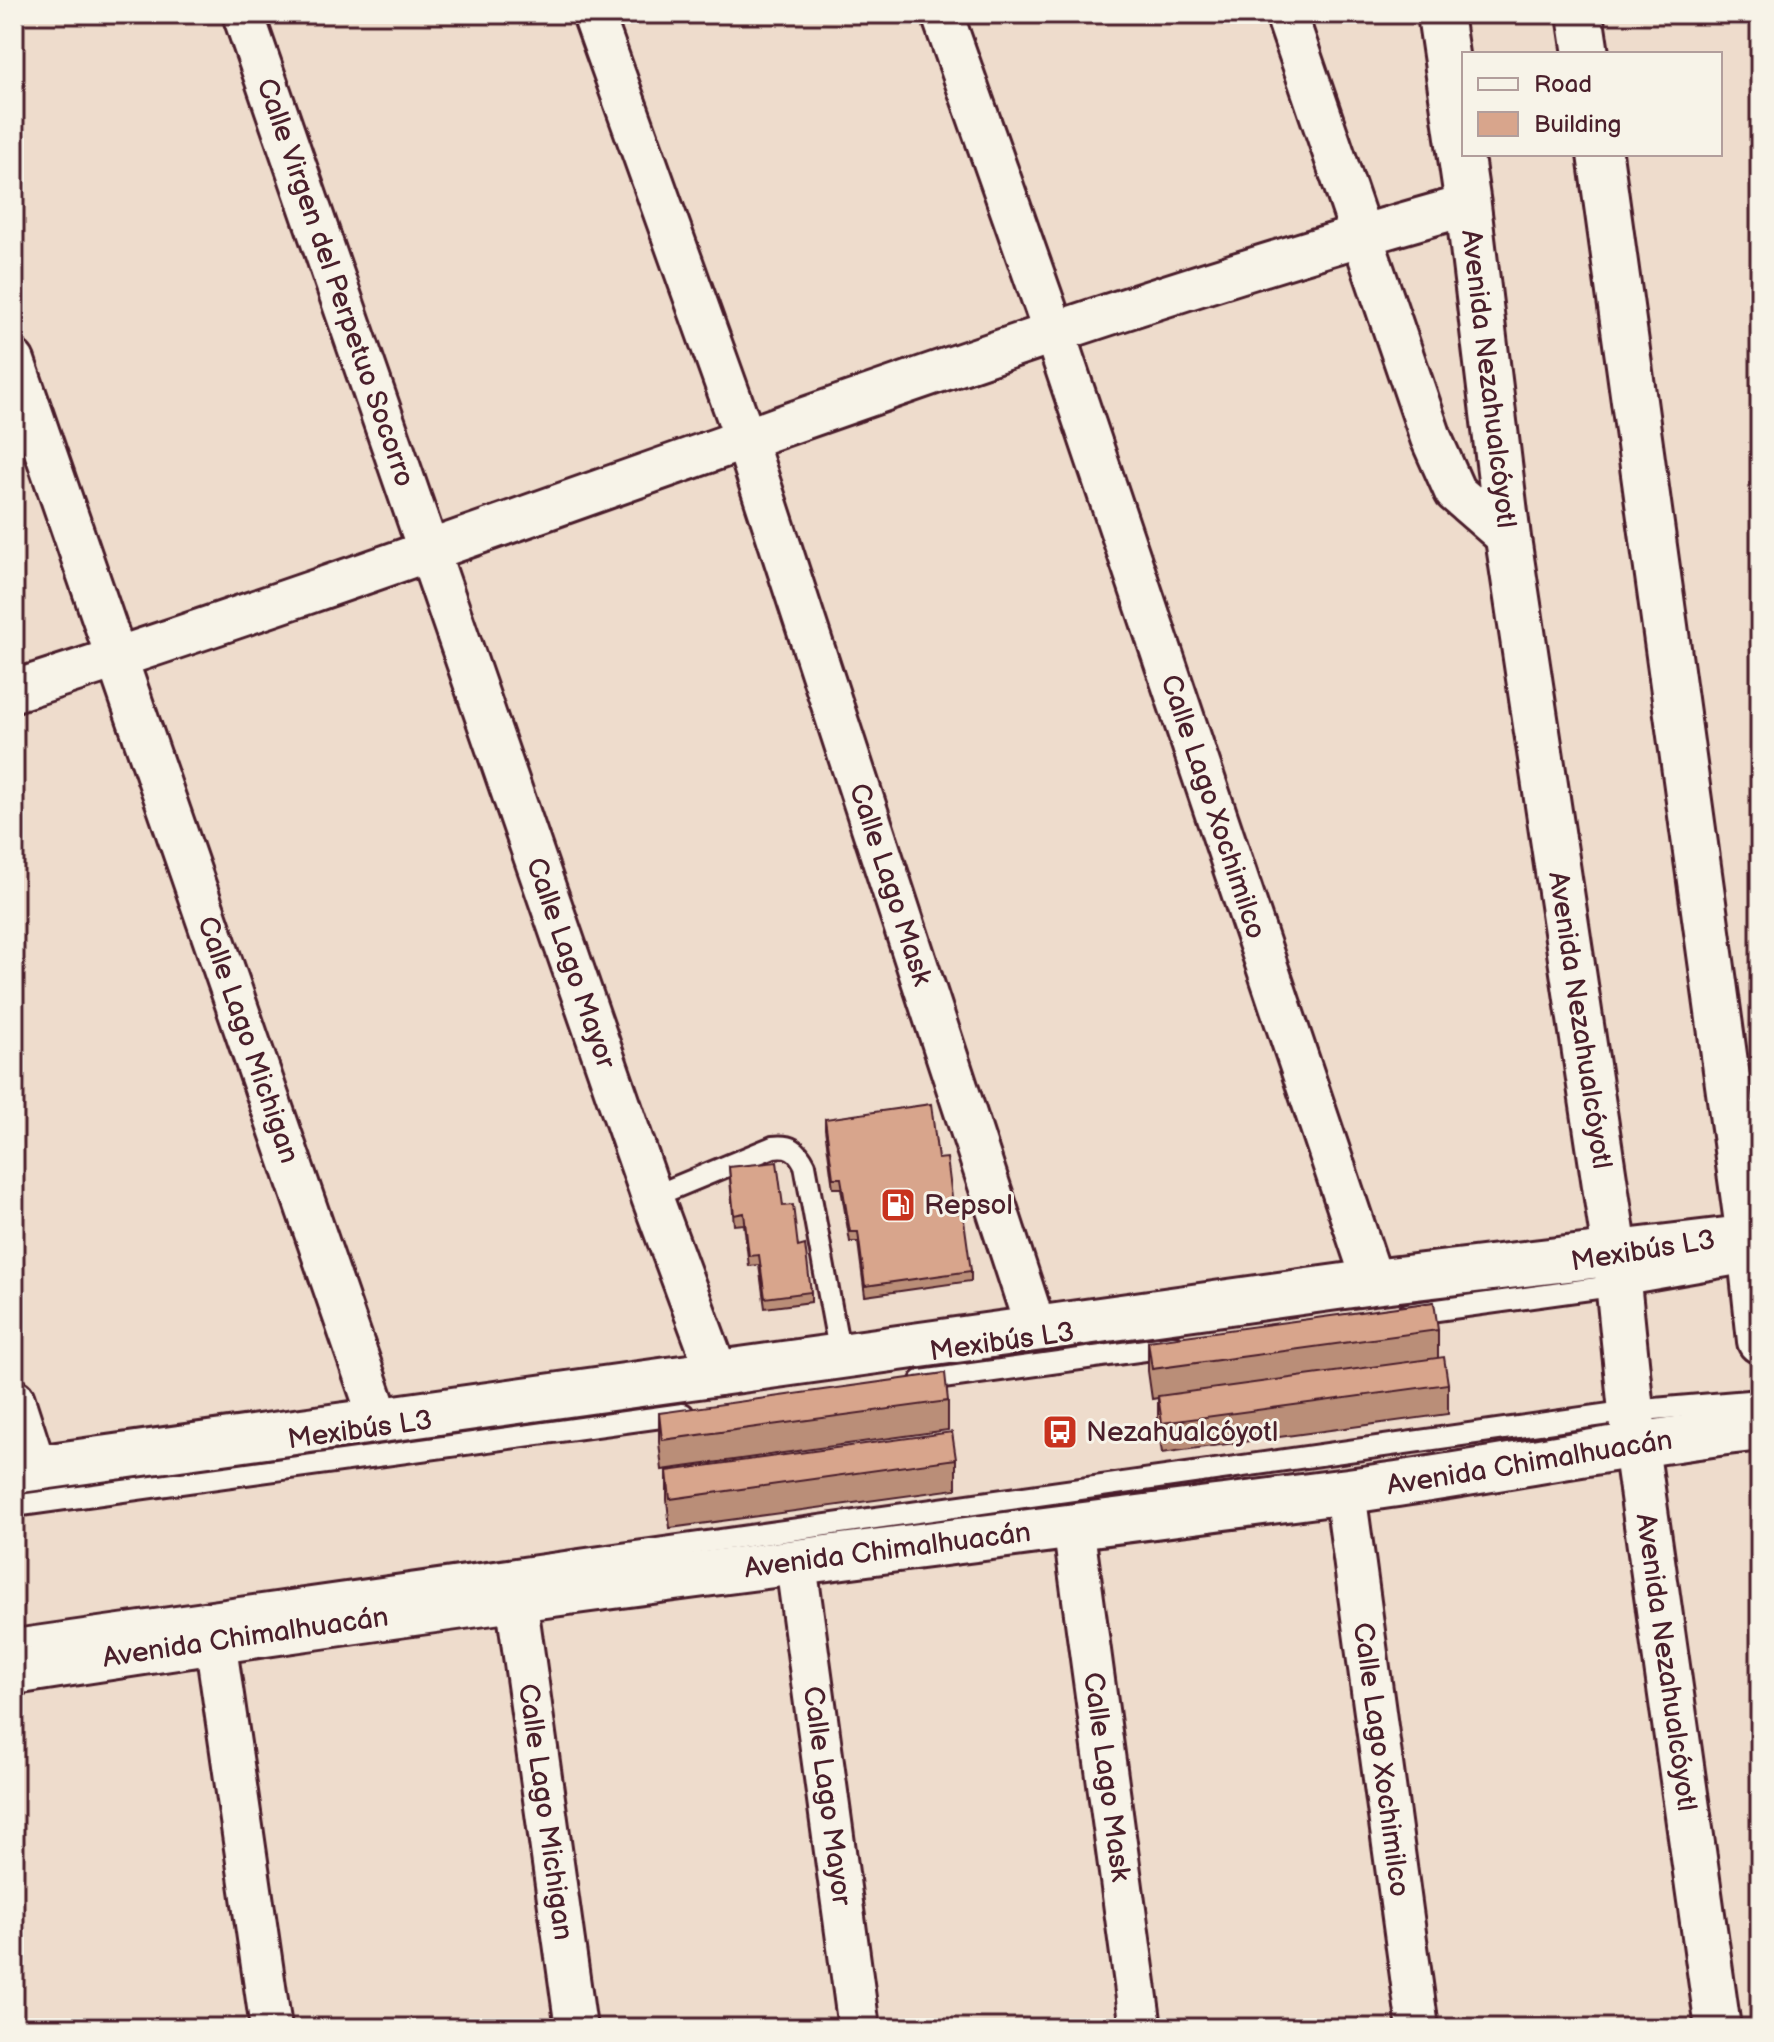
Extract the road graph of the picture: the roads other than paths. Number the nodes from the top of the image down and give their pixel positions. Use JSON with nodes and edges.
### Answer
{"nodes":[{"id":1,"x":243,"y":14,"type":"edge"},
{"id":2,"x":593,"y":14,"type":"edge"},
{"id":3,"x":942,"y":14,"type":"edge"},
{"id":4,"x":1286,"y":14,"type":"edge"},
{"id":5,"x":1440,"y":14,"type":"edge"},
{"id":6,"x":1580,"y":14,"type":"edge"},
{"id":7,"x":1586,"y":52,"type":"edge"},
{"id":8,"x":1600,"y":156,"type":"edge"},
{"id":9,"x":1468,"y":205,"type":"junction"},
{"id":10,"x":1360,"y":235,"type":"junction"},
{"id":11,"x":1054,"y":332,"type":"junction"},
{"id":12,"x":14,"y":361,"type":"edge"},
{"id":13,"x":746,"y":441,"type":"junction"},
{"id":14,"x":1508,"y":538,"type":"junction"},
{"id":15,"x":429,"y":550,"type":"junction"},
{"id":16,"x":117,"y":659,"type":"junction"},
{"id":17,"x":14,"y":691,"type":"edge"},
{"id":18,"x":652,"y":1197,"type":"junction"},
{"id":19,"x":1755,"y":1249,"type":"edge"},
{"id":20,"x":1617,"y":1269,"type":"junction"},
{"id":21,"x":1378,"y":1300,"type":"junction"},
{"id":22,"x":1036,"y":1329,"type":"junction"},
{"id":23,"x":1760,"y":1341,"type":"edge"},
{"id":24,"x":1194,"y":1343,"type":"edge"},
{"id":25,"x":840,"y":1355,"type":"junction"},
{"id":26,"x":895,"y":1385,"type":"edge"},
{"id":27,"x":712,"y":1393,"type":"junction"},
{"id":28,"x":14,"y":1400,"type":"edge"},
{"id":29,"x":1760,"y":1400,"type":"edge"},
{"id":30,"x":380,"y":1421,"type":"junction"},
{"id":31,"x":1634,"y":1427,"type":"junction"},
{"id":32,"x":1760,"y":1428,"type":"edge"},
{"id":33,"x":25,"y":1470,"type":"edge"},
{"id":34,"x":1345,"y":1492,"type":"junction"},
{"id":35,"x":14,"y":1506,"type":"edge"},
{"id":36,"x":1073,"y":1525,"type":"junction"},
{"id":37,"x":796,"y":1564,"type":"junction"},
{"id":38,"x":516,"y":1598,"type":"junction"},
{"id":39,"x":14,"y":1640,"type":"edge"},
{"id":40,"x":215,"y":1640,"type":"junction"},
{"id":41,"x":14,"y":1672,"type":"edge"},
{"id":42,"x":271,"y":2028,"type":"edge"},
{"id":43,"x":576,"y":2028,"type":"edge"},
{"id":44,"x":859,"y":2028,"type":"edge"},
{"id":45,"x":1141,"y":2028,"type":"edge"},
{"id":46,"x":1418,"y":2028,"type":"edge"},
{"id":47,"x":1718,"y":2028,"type":"edge"}],
"edges":[{"from":1,"to":15,"type":"street","name":"Calle Virgen del Perpetuo Socorro"},
{"from":2,"to":13,"type":"street","name":"Calle Lago Mask"},
{"from":3,"to":11,"type":"street","name":"Calle Lago Xochimilco"},
{"from":4,"to":10,"type":"street"},
{"from":5,"to":9,"type":"main road","name":"Avenida Nezahualcóyotl"},
{"from":6,"to":7,"type":"main road"},
{"from":8,"to":19,"type":"main road"},
{"from":9,"to":10,"type":"street"},
{"from":9,"to":14,"type":"main road","name":"Avenida Nezahualcóyotl"},
{"from":10,"to":11,"type":"street"},
{"from":10,"to":14,"type":"street"},
{"from":11,"to":13,"type":"street"},
{"from":11,"to":21,"type":"street","name":"Calle Lago Xochimilco"},
{"from":12,"to":16,"type":"street","name":"Calle Lago Michigan"},
{"from":13,"to":15,"type":"street"},
{"from":13,"to":22,"type":"street","name":"Calle Lago Mask"},
{"from":14,"to":20,"type":"main road","name":"Avenida Nezahualcóyotl"},
{"from":15,"to":16,"type":"street"},
{"from":15,"to":18,"type":"street","name":"Calle Lago Mayor"},
{"from":16,"to":17,"type":"street"},
{"from":16,"to":30,"type":"street","name":"Calle Lago Michigan"},
{"from":18,"to":25,"type":"lane"},
{"from":18,"to":27,"type":"street","name":"Calle Lago Mayor"},
{"from":19,"to":20,"type":"main road"},
{"from":19,"to":23,"type":"main road"},
{"from":20,"to":21,"type":"main road"},
{"from":20,"to":31,"type":"main road","name":"Avenida Nezahualcóyotl"},
{"from":21,"to":22,"type":"main road"},
{"from":22,"to":25,"type":"main road"},
{"from":24,"to":26,"type":"lane","name":"Mexibús L3"},
{"from":25,"to":27,"type":"main road"},
{"from":27,"to":30,"type":"main road"},
{"from":27,"to":35,"type":"lane","name":"Mexibús L3"},
{"from":28,"to":33,"type":"street"},
{"from":29,"to":31,"type":"lane"},
{"from":30,"to":33,"type":"main road"},
{"from":31,"to":32,"type":"main road","name":"Avenida Chimalhuacán"},
{"from":31,"to":34,"type":"main road","name":"Avenida Chimalhuacán"},
{"from":31,"to":39,"type":"lane"},
{"from":31,"to":47,"type":"main road","name":"Avenida Nezahualcóyotl"},
{"from":34,"to":36,"type":"main road","name":"Avenida Chimalhuacán"},
{"from":34,"to":46,"type":"street","name":"Calle Lago Xochimilco"},
{"from":36,"to":37,"type":"main road","name":"Avenida Chimalhuacán"},
{"from":36,"to":45,"type":"street","name":"Calle Lago Mask"},
{"from":37,"to":38,"type":"main road","name":"Avenida Chimalhuacán"},
{"from":37,"to":44,"type":"street","name":"Calle Lago Mayor"},
{"from":38,"to":40,"type":"main road","name":"Avenida Chimalhuacán"},
{"from":38,"to":43,"type":"street","name":"Calle Lago Michigan"},
{"from":40,"to":41,"type":"main road","name":"Avenida Chimalhuacán"},
{"from":40,"to":42,"type":"street"}]}
